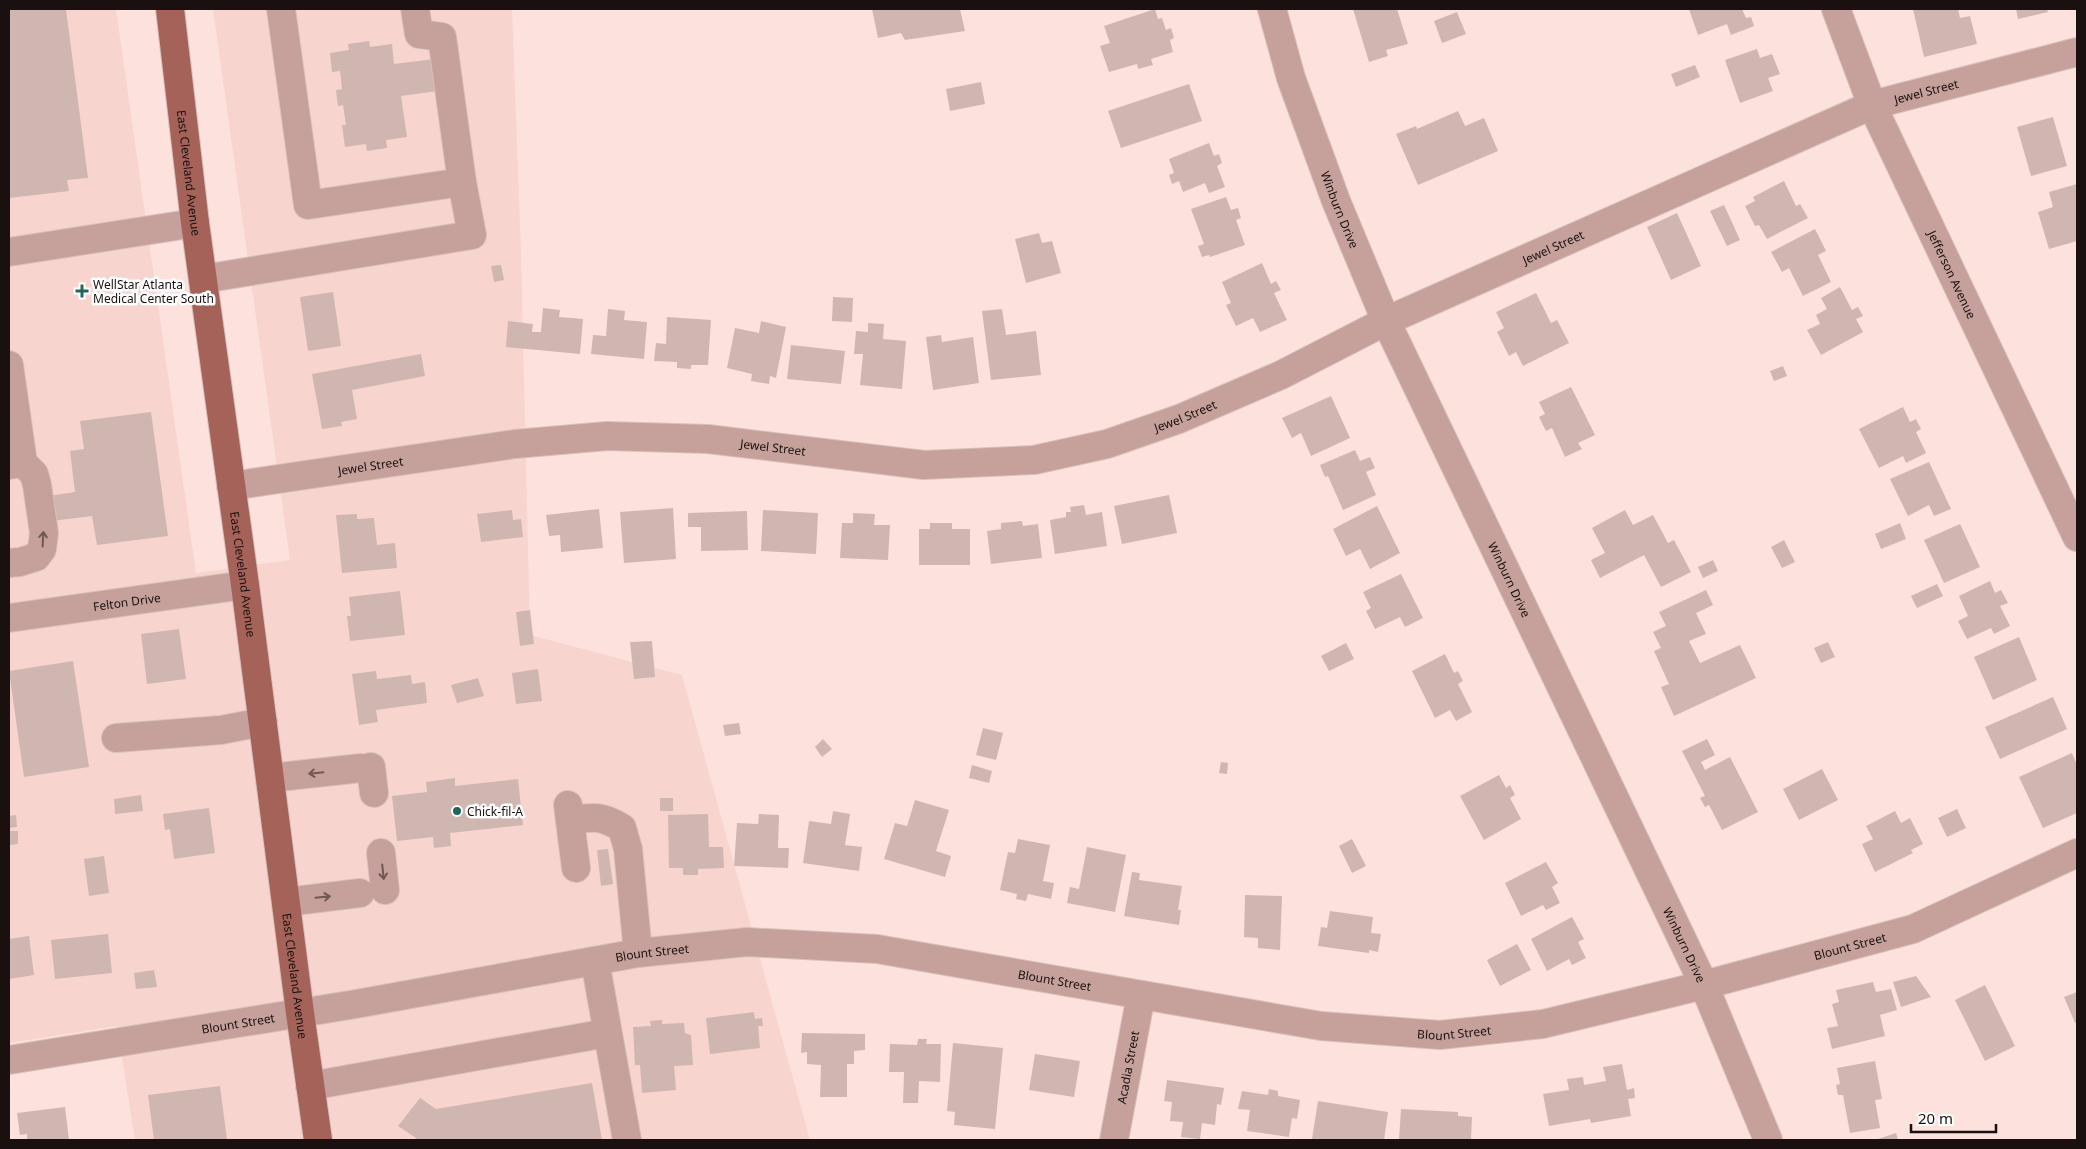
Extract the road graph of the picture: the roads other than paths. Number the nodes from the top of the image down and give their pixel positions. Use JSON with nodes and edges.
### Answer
{"nodes":[{"id":1,"x":170,"y":9,"type":"edge"},
{"id":2,"x":281,"y":9,"type":"edge"},
{"id":3,"x":415,"y":9,"type":"edge"},
{"id":4,"x":1272,"y":9,"type":"edge"},
{"id":5,"x":1836,"y":9,"type":"edge"},
{"id":6,"x":2077,"y":52,"type":"edge"},
{"id":7,"x":1872,"y":105,"type":"junction"},
{"id":8,"x":462,"y":182,"type":"junction"},
{"id":9,"x":195,"y":223,"type":"junction"},
{"id":10,"x":9,"y":252,"type":"edge"},
{"id":11,"x":203,"y":279,"type":"junction"},
{"id":12,"x":1386,"y":321,"type":"junction"},
{"id":13,"x":9,"y":365,"type":"edge"},
{"id":14,"x":16,"y":464,"type":"edge"},
{"id":15,"x":231,"y":486,"type":"junction"},
{"id":16,"x":2077,"y":537,"type":"edge"},
{"id":17,"x":9,"y":563,"type":"edge"},
{"id":18,"x":245,"y":585,"type":"junction"},
{"id":19,"x":9,"y":618,"type":"edge"},
{"id":20,"x":263,"y":722,"type":"junction"},
{"id":21,"x":116,"y":738,"type":"dead end"},
{"id":22,"x":369,"y":776,"type":"dead end"},
{"id":23,"x":270,"y":778,"type":"junction"},
{"id":24,"x":381,"y":853,"type":"dead end"},
{"id":25,"x":2077,"y":853,"type":"edge"},
{"id":26,"x":576,"y":868,"type":"dead end"},
{"id":27,"x":286,"y":902,"type":"junction"},
{"id":28,"x":638,"y":953,"type":"junction"},
{"id":29,"x":594,"y":961,"type":"junction"},
{"id":30,"x":1704,"y":985,"type":"junction"},
{"id":31,"x":1141,"y":995,"type":"junction"},
{"id":32,"x":300,"y":1013,"type":"junction"},
{"id":33,"x":608,"y":1033,"type":"junction"},
{"id":34,"x":9,"y":1060,"type":"edge"},
{"id":35,"x":310,"y":1086,"type":"junction"},
{"id":36,"x":318,"y":1140,"type":"edge"},
{"id":37,"x":627,"y":1140,"type":"edge"},
{"id":38,"x":1114,"y":1140,"type":"edge"},
{"id":39,"x":1768,"y":1140,"type":"edge"}],
"edges":[{"from":1,"to":9,"type":"main road","name":"East Cleveland Avenue"},
{"from":2,"to":8,"type":"street"},
{"from":3,"to":8,"type":"street"},
{"from":4,"to":12,"type":"street","name":"Winburn Drive"},
{"from":5,"to":7,"type":"street","name":"Jefferson Avenue"},
{"from":6,"to":7,"type":"street","name":"Jewel Street"},
{"from":7,"to":12,"type":"street","name":"Jewel Street"},
{"from":7,"to":16,"type":"street","name":"Jefferson Avenue"},
{"from":8,"to":11,"type":"street"},
{"from":9,"to":10,"type":"street"},
{"from":9,"to":11,"type":"main road","name":"East Cleveland Avenue"},
{"from":11,"to":15,"type":"main road","name":"East Cleveland Avenue"},
{"from":12,"to":15,"type":"street","name":"Jewel Street"},
{"from":12,"to":30,"type":"street","name":"Winburn Drive"},
{"from":13,"to":14,"type":"street"},
{"from":17,"to":14,"type":"street","one_way":true},
{"from":15,"to":18,"type":"main road","name":"East Cleveland Avenue"},
{"from":18,"to":19,"type":"street","name":"Felton Drive"},
{"from":18,"to":20,"type":"main road","name":"East Cleveland Avenue"},
{"from":20,"to":21,"type":"street"},
{"from":20,"to":23,"type":"main road","name":"East Cleveland Avenue"},
{"from":22,"to":23,"type":"street","one_way":true},
{"from":23,"to":27,"type":"main road","name":"East Cleveland Avenue"},
{"from":24,"to":27,"type":"street"},
{"from":25,"to":30,"type":"street","name":"Blount Street"},
{"from":26,"to":28,"type":"street"},
{"from":27,"to":32,"type":"main road","name":"East Cleveland Avenue"},
{"from":28,"to":29,"type":"street","name":"Blount Street"},
{"from":28,"to":31,"type":"street","name":"Blount Street"},
{"from":29,"to":32,"type":"street","name":"Blount Street"},
{"from":29,"to":33,"type":"street"},
{"from":30,"to":31,"type":"street","name":"Blount Street"},
{"from":30,"to":39,"type":"street","name":"Winburn Drive"},
{"from":31,"to":38,"type":"street","name":"Acadia Street"},
{"from":32,"to":34,"type":"street","name":"Blount Street"},
{"from":32,"to":35,"type":"main road","name":"East Cleveland Avenue"},
{"from":33,"to":35,"type":"street"},
{"from":33,"to":37,"type":"street"},
{"from":35,"to":36,"type":"main road","name":"East Cleveland Avenue"}]}
